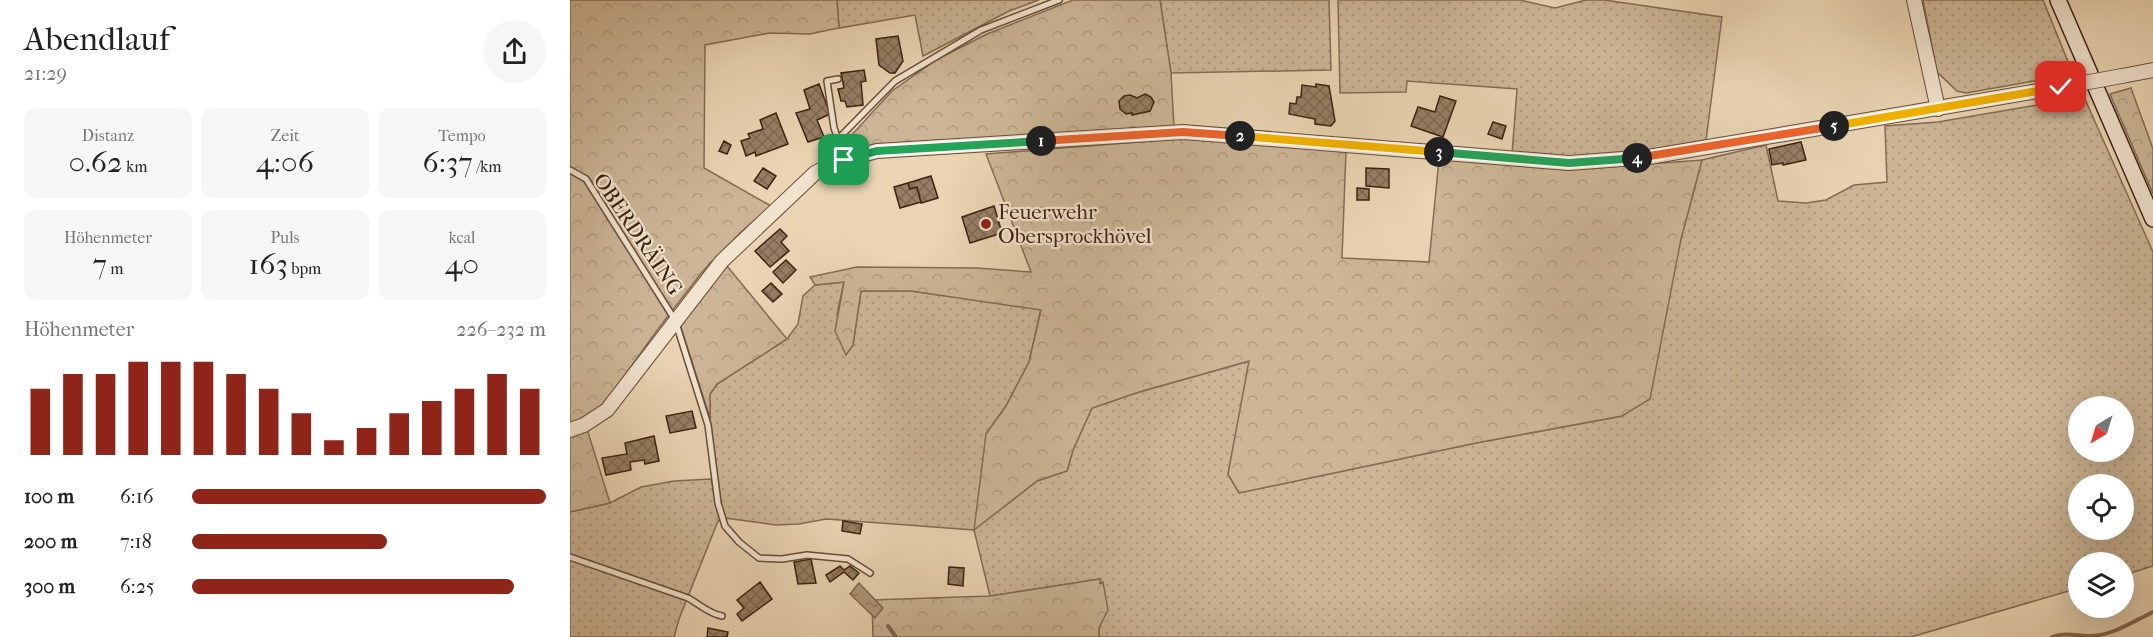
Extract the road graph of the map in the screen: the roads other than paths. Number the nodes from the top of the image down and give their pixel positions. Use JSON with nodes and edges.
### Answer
{"nodes":[{"id":1,"x":1059,"y":0,"type":"edge"},
{"id":2,"x":1914,"y":0,"type":"edge"},
{"id":3,"x":2058,"y":0,"type":"edge"},
{"id":4,"x":2153,"y":70,"type":"edge"},
{"id":5,"x":838,"y":79,"type":"dead end"},
{"id":6,"x":1938,"y":109,"type":"junction"},
{"id":7,"x":838,"y":139,"type":"junction"},
{"id":8,"x":844,"y":160,"type":"junction"},
{"id":9,"x":570,"y":170,"type":"edge"},
{"id":10,"x":2153,"y":219,"type":"edge"},
{"id":11,"x":675,"y":320,"type":"junction"},
{"id":12,"x":570,"y":430,"type":"edge"},
{"id":13,"x":570,"y":557,"type":"edge"},
{"id":14,"x":870,"y":573,"type":"dead end"},
{"id":15,"x":722,"y":616,"type":"dead end"}],
"edges":[{"from":1,"to":7,"type":"lane"},
{"from":2,"to":6,"type":"street"},
{"from":3,"to":10,"type":"main road"},
{"from":4,"to":6,"type":"street","bridge":true},
{"from":5,"to":7,"type":"lane"},
{"from":6,"to":8,"type":"street"},
{"from":7,"to":8,"type":"lane"},
{"from":8,"to":11,"type":"street"},
{"from":9,"to":11,"type":"lane","name":"OBERDRÄING"},
{"from":11,"to":12,"type":"street"},
{"from":11,"to":14,"type":"lane","name":"OBERDRÄING"},
{"from":13,"to":15,"type":"lane"}]}
